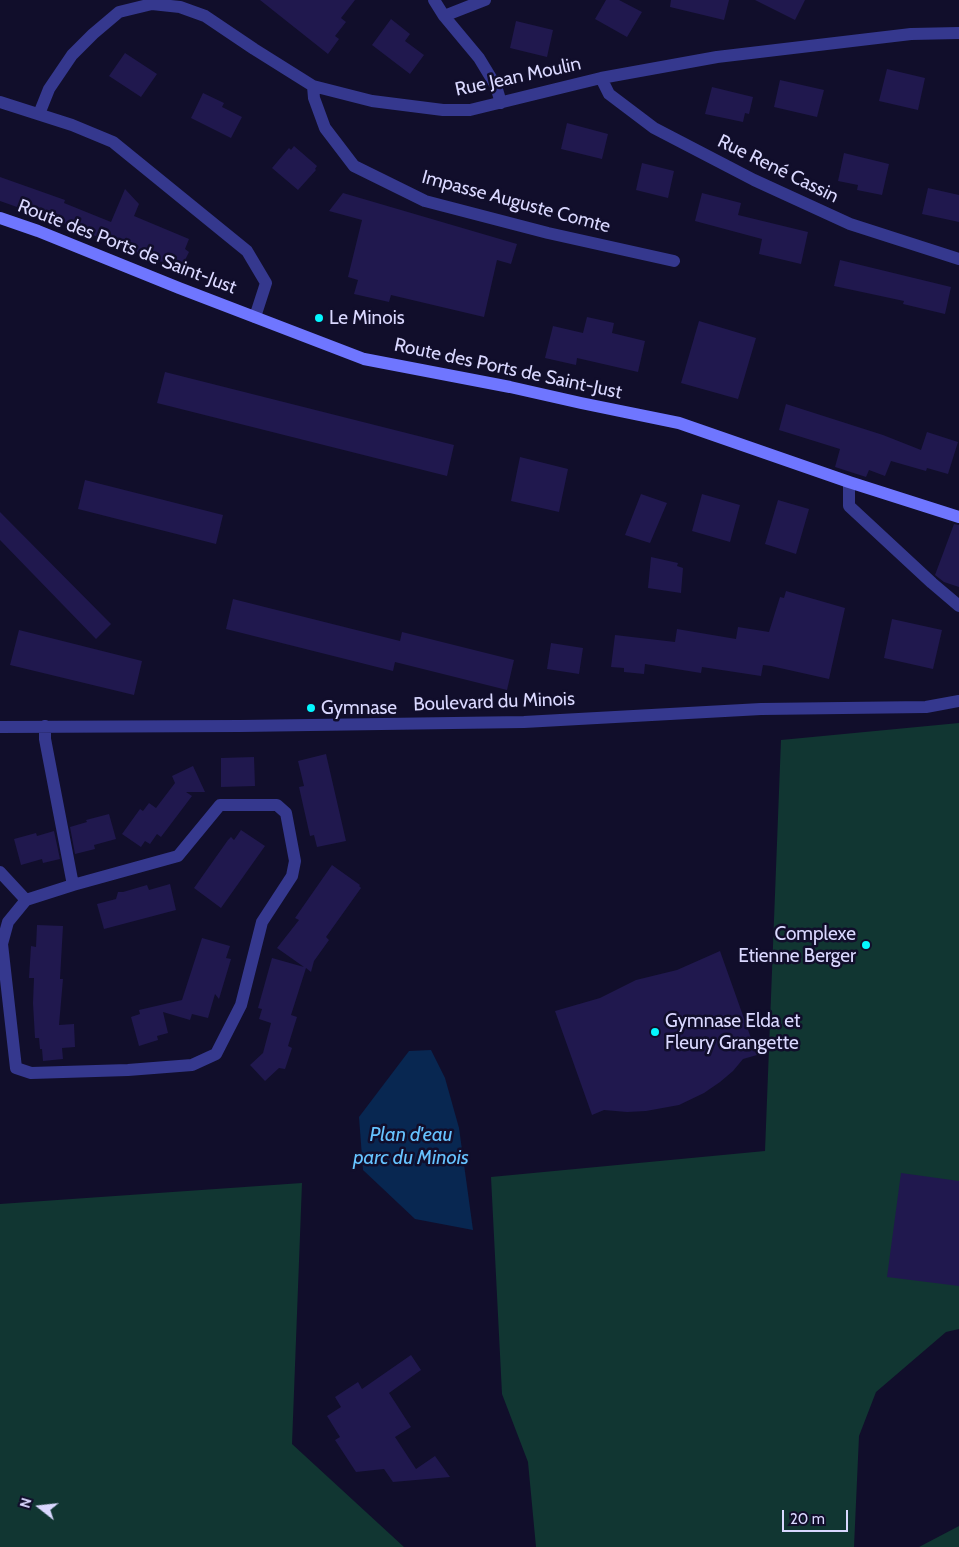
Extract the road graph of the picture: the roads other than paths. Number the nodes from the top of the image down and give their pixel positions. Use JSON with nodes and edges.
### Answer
{"nodes":[{"id":1,"x":434,"y":0,"type":"edge"},
{"id":2,"x":485,"y":0,"type":"edge"},
{"id":3,"x":444,"y":16,"type":"junction"},
{"id":4,"x":959,"y":33,"type":"edge"},
{"id":5,"x":601,"y":78,"type":"junction"},
{"id":6,"x":313,"y":86,"type":"junction"},
{"id":7,"x":0,"y":102,"type":"edge"},
{"id":8,"x":500,"y":103,"type":"junction"},
{"id":9,"x":39,"y":114,"type":"junction"},
{"id":10,"x":0,"y":218,"type":"edge"},
{"id":11,"x":959,"y":258,"type":"edge"},
{"id":12,"x":674,"y":260,"type":"dead end"},
{"id":13,"x":255,"y":317,"type":"junction"},
{"id":14,"x":849,"y":482,"type":"junction"},
{"id":15,"x":959,"y":517,"type":"edge"},
{"id":16,"x":959,"y":606,"type":"edge"},
{"id":17,"x":959,"y":701,"type":"edge"},
{"id":18,"x":45,"y":726,"type":"junction"},
{"id":19,"x":0,"y":727,"type":"edge"},
{"id":20,"x":0,"y":872,"type":"edge"},
{"id":21,"x":73,"y":885,"type":"junction"},
{"id":22,"x":26,"y":900,"type":"junction"}],
"edges":[{"from":1,"to":3,"type":"street"},
{"from":2,"to":3,"type":"street"},
{"from":3,"to":8,"type":"street"},
{"from":4,"to":5,"type":"street","name":"Rue Jean Moulin"},
{"from":5,"to":8,"type":"street","name":"Rue Jean Moulin"},
{"from":5,"to":11,"type":"street","name":"Rue René Cassin"},
{"from":6,"to":8,"type":"street","name":"Rue Jean Moulin"},
{"from":6,"to":9,"type":"street","name":"Rue Jean Moulin"},
{"from":6,"to":12,"type":"street","name":"Impasse Auguste Comte"},
{"from":7,"to":9,"type":"street"},
{"from":9,"to":13,"type":"street"},
{"from":10,"to":13,"type":"main road","name":"Route des Ports de Saint-Just"},
{"from":13,"to":14,"type":"main road","name":"Route des Ports de Saint-Just"},
{"from":14,"to":15,"type":"main road","name":"Route des Ports de Saint-Just"},
{"from":14,"to":16,"type":"street"},
{"from":17,"to":18,"type":"street","name":"Boulevard du Minois"},
{"from":18,"to":19,"type":"street","name":"Boulevard du Minois"},
{"from":18,"to":21,"type":"street"},
{"from":20,"to":22,"type":"street"},
{"from":21,"to":22,"type":"street"},
{"from":21,"to":22,"type":"street"}]}
